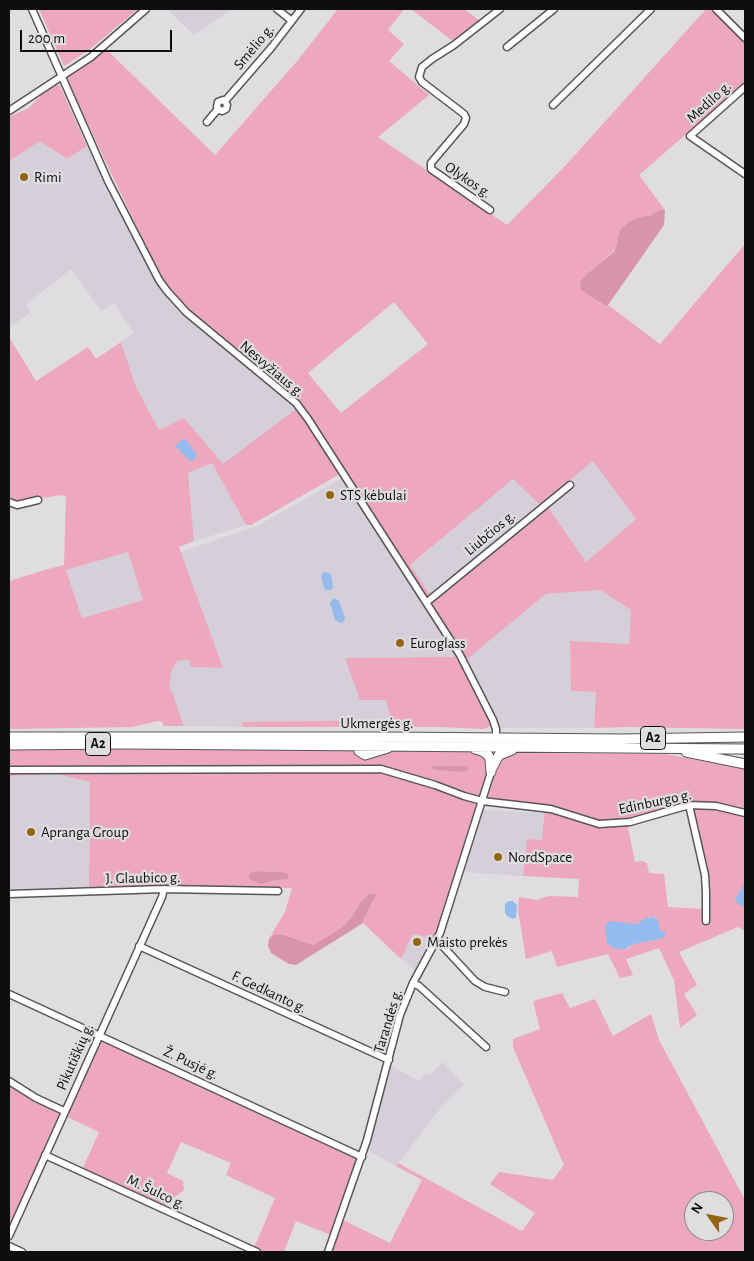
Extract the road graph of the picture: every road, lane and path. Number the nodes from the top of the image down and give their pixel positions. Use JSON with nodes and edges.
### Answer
{"nodes":[{"id":1,"x":32,"y":9,"type":"edge"},
{"id":2,"x":146,"y":9,"type":"edge"},
{"id":3,"x":277,"y":9,"type":"edge"},
{"id":4,"x":302,"y":9,"type":"edge"},
{"id":5,"x":500,"y":9,"type":"edge"},
{"id":6,"x":554,"y":9,"type":"edge"},
{"id":7,"x":651,"y":9,"type":"edge"},
{"id":8,"x":716,"y":9,"type":"edge"},
{"id":9,"x":292,"y":21,"type":"junction"},
{"id":10,"x":745,"y":38,"type":"edge"},
{"id":11,"x":507,"y":47,"type":"dead end"},
{"id":12,"x":61,"y":75,"type":"junction"},
{"id":13,"x":745,"y":86,"type":"edge"},
{"id":14,"x":553,"y":105,"type":"dead end"},
{"id":15,"x":9,"y":111,"type":"edge"},
{"id":16,"x":207,"y":122,"type":"dead end"},
{"id":17,"x":745,"y":174,"type":"edge"},
{"id":18,"x":490,"y":210,"type":"dead end"},
{"id":19,"x":570,"y":485,"type":"dead end"},
{"id":20,"x":38,"y":500,"type":"dead end"},
{"id":21,"x":9,"y":502,"type":"edge"},
{"id":22,"x":427,"y":602,"type":"junction"},
{"id":23,"x":9,"y":737,"type":"edge"},
{"id":24,"x":386,"y":737,"type":"junction"},
{"id":25,"x":742,"y":737,"type":"edge"},
{"id":26,"x":496,"y":738,"type":"junction"},
{"id":27,"x":9,"y":745,"type":"edge"},
{"id":28,"x":360,"y":746,"type":"junction"},
{"id":29,"x":458,"y":746,"type":"junction"},
{"id":30,"x":525,"y":747,"type":"junction"},
{"id":31,"x":666,"y":748,"type":"junction"},
{"id":32,"x":745,"y":749,"type":"edge"},
{"id":33,"x":745,"y":764,"type":"edge"},
{"id":34,"x":9,"y":770,"type":"edge"},
{"id":35,"x":491,"y":772,"type":"junction"},
{"id":36,"x":482,"y":801,"type":"junction"},
{"id":37,"x":689,"y":805,"type":"junction"},
{"id":38,"x":745,"y":813,"type":"edge"},
{"id":39,"x":164,"y":889,"type":"junction"},
{"id":40,"x":278,"y":891,"type":"dead end"},
{"id":41,"x":9,"y":894,"type":"edge"},
{"id":42,"x":706,"y":921,"type":"dead end"},
{"id":43,"x":436,"y":940,"type":"junction"},
{"id":44,"x":139,"y":946,"type":"junction"},
{"id":45,"x":413,"y":983,"type":"junction"},
{"id":46,"x":506,"y":992,"type":"dead end"},
{"id":47,"x":9,"y":994,"type":"edge"},
{"id":48,"x":99,"y":1034,"type":"junction"},
{"id":49,"x":486,"y":1047,"type":"dead end"},
{"id":50,"x":389,"y":1060,"type":"junction"},
{"id":51,"x":9,"y":1081,"type":"edge"},
{"id":52,"x":64,"y":1111,"type":"junction"},
{"id":53,"x":45,"y":1155,"type":"junction"},
{"id":54,"x":362,"y":1157,"type":"junction"},
{"id":55,"x":9,"y":1236,"type":"edge"},
{"id":56,"x":9,"y":1246,"type":"edge"},
{"id":57,"x":22,"y":1252,"type":"edge"},
{"id":58,"x":257,"y":1252,"type":"edge"},
{"id":59,"x":328,"y":1252,"type":"edge"}],
"edges":[{"from":1,"to":12,"type":"street","name":"Nesvyžiaus g."},
{"from":2,"to":12,"type":"street"},
{"from":3,"to":9,"type":"street"},
{"from":4,"to":9,"type":"street","name":"Smėlio g."},
{"from":5,"to":18,"type":"street","name":"Olykos g."},
{"from":6,"to":11,"type":"street"},
{"from":7,"to":14,"type":"street"},
{"from":8,"to":10,"type":"street"},
{"from":9,"to":16,"type":"street","name":"Smėlio g."},
{"from":12,"to":15,"type":"street"},
{"from":12,"to":22,"type":"street","name":"Nesvyžiaus g."},
{"from":13,"to":17,"type":"street","name":"Medilo g."},
{"from":19,"to":22,"type":"street","name":"Liubčios g."},
{"from":20,"to":21,"type":"street"},
{"from":22,"to":26,"type":"street","name":"Nesvyžiaus g."},
{"from":23,"to":24,"type":"highway","name":"Ukmergės g.","number":"A2"},
{"from":24,"to":26,"type":"highway","name":"Ukmergės g.","number":"A2"},
{"from":24,"to":28,"type":"highway"},
{"from":25,"to":26,"type":"highway","name":"Ukmergės g.","number":"A2"},
{"from":27,"to":28,"type":"highway","name":"Ukmergės g.","number":"A2"},
{"from":28,"to":29,"type":"highway","name":"Ukmergės g.","number":"A2"},
{"from":29,"to":30,"type":"highway","name":"Ukmergės g.","number":"A2"},
{"from":29,"to":35,"type":"highway"},
{"from":30,"to":31,"type":"highway","name":"Ukmergės g.","number":"A2"},
{"from":30,"to":35,"type":"highway"},
{"from":31,"to":32,"type":"highway"},
{"from":31,"to":33,"type":"highway","number":"A2"},
{"from":34,"to":36,"type":"street","name":"Edinburgo g."},
{"from":35,"to":36,"type":"street","name":"Tarandės g."},
{"from":36,"to":37,"type":"street","name":"Edinburgo g."},
{"from":36,"to":43,"type":"street","name":"Tarandės g."},
{"from":37,"to":38,"type":"street","name":"Edinburgo g."},
{"from":37,"to":42,"type":"street"},
{"from":39,"to":40,"type":"street","name":"J. Glaubico g."},
{"from":39,"to":41,"type":"street","name":"J. Glaubico g."},
{"from":39,"to":44,"type":"street","name":"Pikutiškių g."},
{"from":43,"to":45,"type":"street","name":"Tarandės g."},
{"from":43,"to":46,"type":"street"},
{"from":44,"to":48,"type":"street","name":"Pikutiškių g."},
{"from":44,"to":50,"type":"street","name":"F. Gedkanto g."},
{"from":45,"to":49,"type":"street"},
{"from":45,"to":50,"type":"street","name":"Tarandės g."},
{"from":47,"to":48,"type":"street","name":"Ž. Pusjė g."},
{"from":48,"to":52,"type":"street","name":"Pikutiškių g."},
{"from":48,"to":54,"type":"street","name":"Ž. Pusjė g."},
{"from":50,"to":54,"type":"street","name":"Tarandės g."},
{"from":51,"to":52,"type":"street"},
{"from":52,"to":53,"type":"street","name":"Pikutiškių g."},
{"from":53,"to":55,"type":"street","name":"Pikutiškių g."},
{"from":53,"to":58,"type":"street","name":"M. Šulco g."},
{"from":54,"to":59,"type":"street","name":"Tarandės g."},
{"from":56,"to":57,"type":"street"}]}
